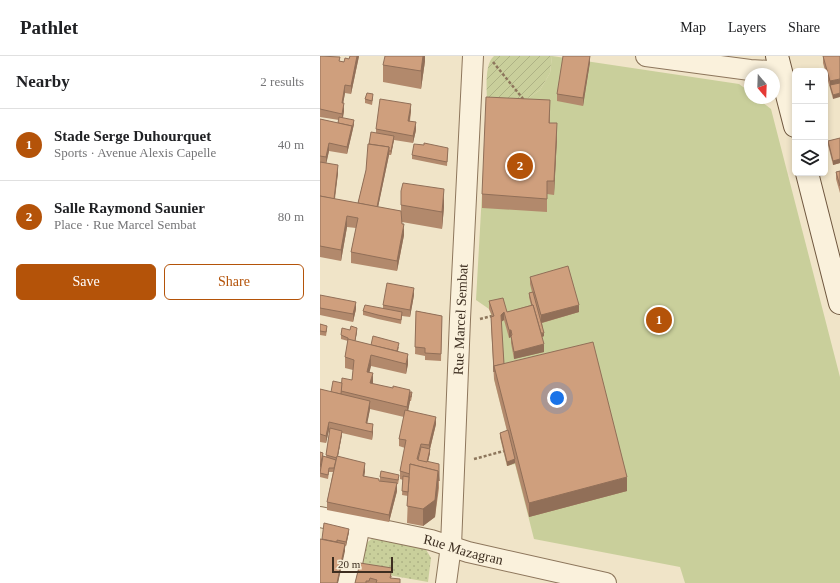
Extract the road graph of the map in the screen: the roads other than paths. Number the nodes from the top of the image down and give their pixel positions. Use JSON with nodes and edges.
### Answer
{"nodes":[{"id":1,"x":646,"y":56,"type":"edge"},
{"id":2,"x":482,"y":58,"type":"edge"},
{"id":3,"x":779,"y":63,"type":"edge"},
{"id":4,"x":792,"y":114,"type":"edge"},
{"id":5,"x":808,"y":176,"type":"edge"},
{"id":6,"x":840,"y":303,"type":"edge"},
{"id":7,"x":320,"y":517,"type":"edge"},
{"id":8,"x":360,"y":525,"type":"junction"},
{"id":9,"x":451,"y":546,"type":"junction"},
{"id":10,"x":348,"y":583,"type":"edge"},
{"id":11,"x":446,"y":583,"type":"edge"},
{"id":12,"x":606,"y":583,"type":"edge"}],
"edges":[{"from":1,"to":3,"type":"street"},
{"from":2,"to":9,"type":"street","name":"Rue Marcel Sembat"},
{"from":3,"to":4,"type":"street"},
{"from":5,"to":6,"type":"street"},
{"from":7,"to":8,"type":"street","name":"Rue Mazagran"},
{"from":8,"to":9,"type":"street","name":"Rue Mazagran"},
{"from":8,"to":10,"type":"street"},
{"from":9,"to":11,"type":"street","name":"Rue Marcel Sembat"},
{"from":9,"to":12,"type":"street","name":"Rue Mazagran"}]}
